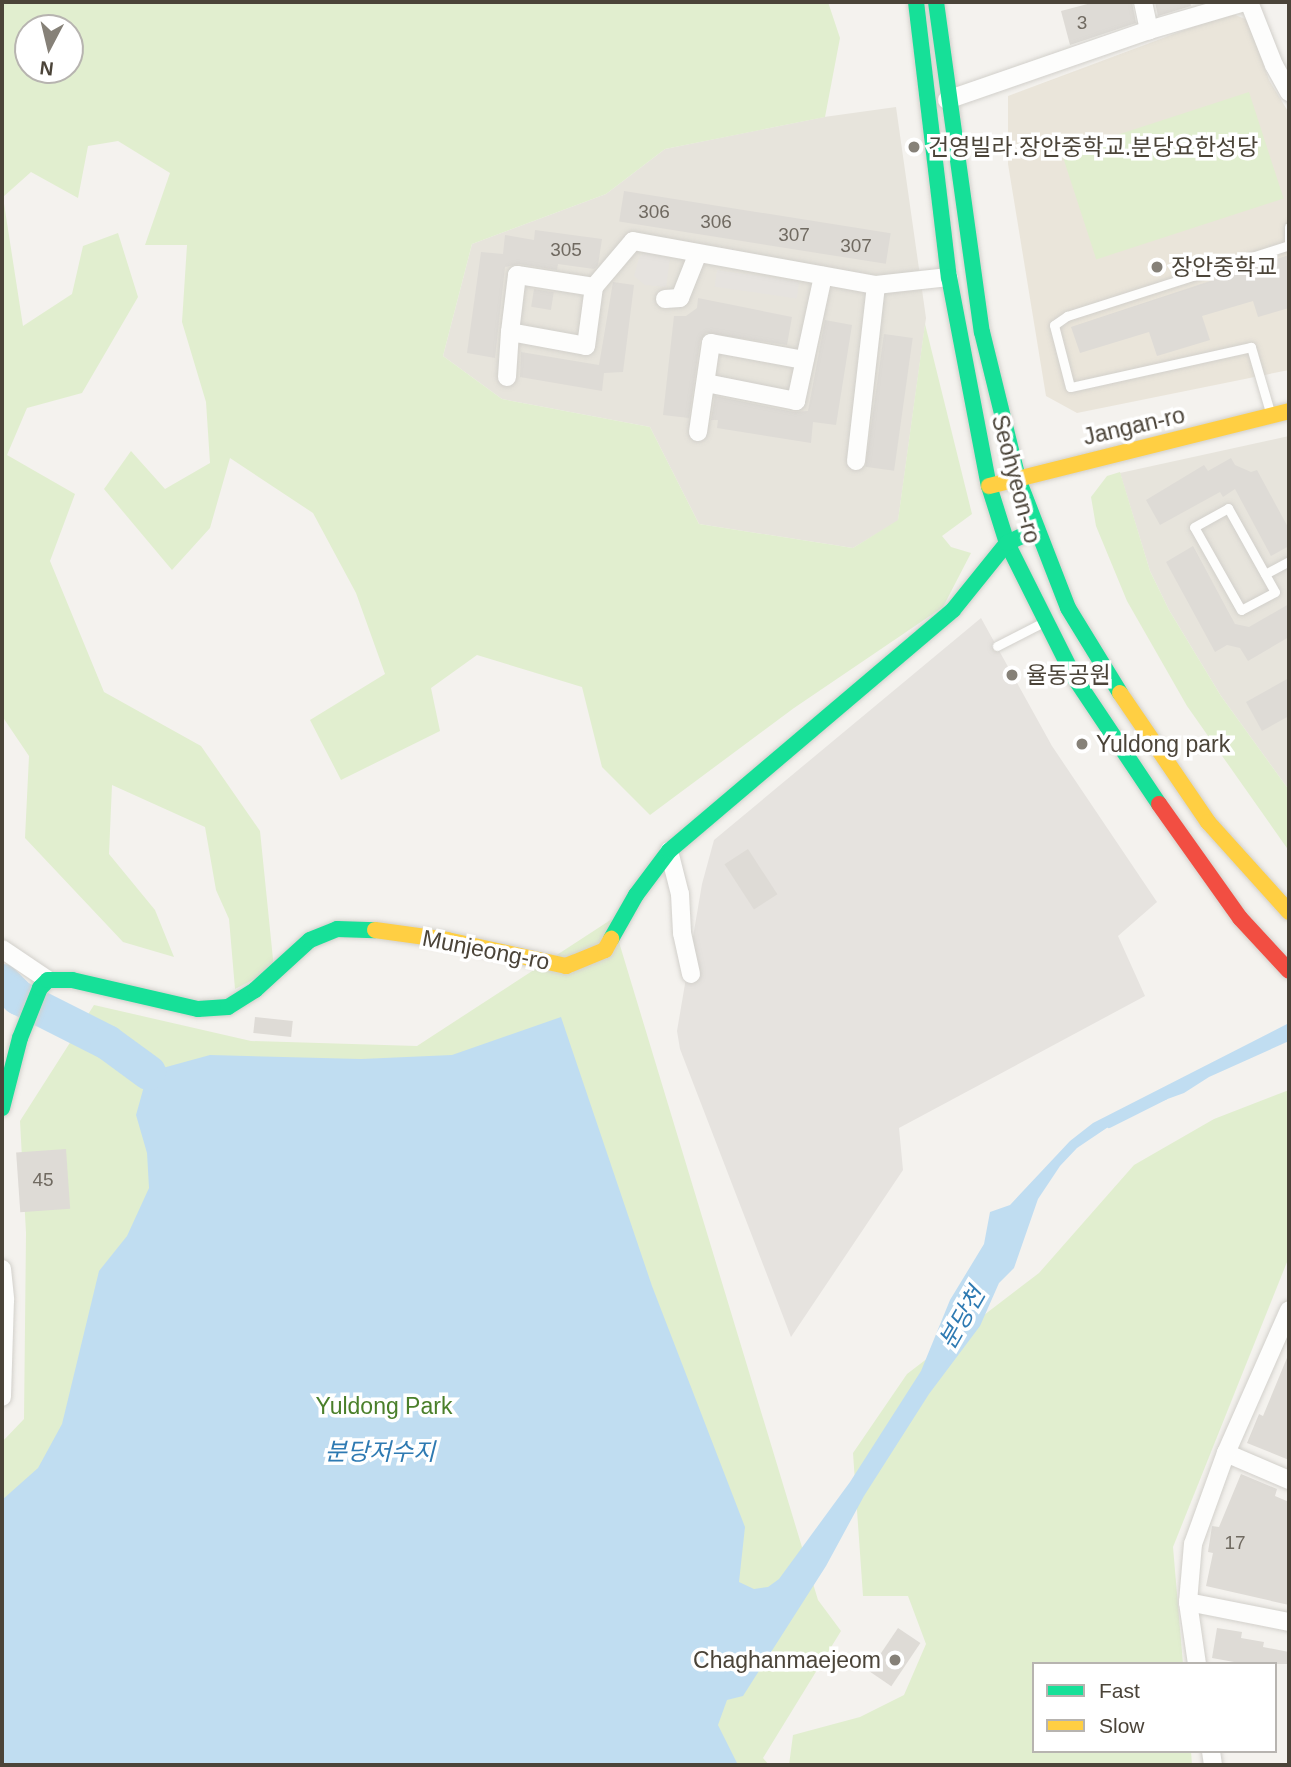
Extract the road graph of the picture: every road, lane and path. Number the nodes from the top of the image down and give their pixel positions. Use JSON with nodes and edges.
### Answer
{"nodes":[{"id":1,"x":916,"y":2,"type":"edge"},
{"id":2,"x":936,"y":2,"type":"edge"},
{"id":3,"x":1143,"y":2,"type":"edge"},
{"id":4,"x":1247,"y":2,"type":"edge"},
{"id":5,"x":1149,"y":30,"type":"junction"},
{"id":6,"x":1289,"y":92,"type":"edge"},
{"id":7,"x":947,"y":100,"type":"junction"},
{"id":8,"x":1289,"y":227,"type":"edge"},
{"id":9,"x":1289,"y":245,"type":"edge"},
{"id":10,"x":698,"y":253,"type":"junction"},
{"id":11,"x":823,"y":276,"type":"junction"},
{"id":12,"x":949,"y":277,"type":"junction"},
{"id":13,"x":876,"y":285,"type":"junction"},
{"id":14,"x":593,"y":287,"type":"junction"},
{"id":15,"x":664,"y":299,"type":"dead end"},
{"id":16,"x":510,"y":332,"type":"junction"},
{"id":17,"x":804,"y":360,"type":"junction"},
{"id":18,"x":507,"y":377,"type":"dead end"},
{"id":19,"x":706,"y":383,"type":"junction"},
{"id":20,"x":1289,"y":411,"type":"edge"},
{"id":21,"x":1271,"y":417,"type":"junction"},
{"id":22,"x":698,"y":432,"type":"dead end"},
{"id":23,"x":856,"y":461,"type":"dead end"},
{"id":24,"x":1018,"y":478,"type":"junction"},
{"id":25,"x":989,"y":486,"type":"junction"},
{"id":26,"x":1037,"y":529,"type":"junction"},
{"id":27,"x":1007,"y":543,"type":"junction"},
{"id":28,"x":1289,"y":561,"type":"edge"},
{"id":29,"x":1265,"y":574,"type":"junction"},
{"id":30,"x":1045,"y":621,"type":"junction"},
{"id":31,"x":996,"y":646,"type":"dead end"},
{"id":32,"x":669,"y":850,"type":"junction"},
{"id":33,"x":1289,"y":912,"type":"edge"},
{"id":34,"x":2,"y":949,"type":"edge"},
{"id":35,"x":1289,"y":971,"type":"edge"},
{"id":36,"x":691,"y":974,"type":"dead end"},
{"id":37,"x":44,"y":984,"type":"junction"},
{"id":38,"x":8,"y":1055,"type":"edge"},
{"id":39,"x":2,"y":1108,"type":"edge"},
{"id":40,"x":2,"y":1269,"type":"edge"},
{"id":41,"x":1289,"y":1310,"type":"edge"},
{"id":42,"x":1283,"y":1343,"type":"edge"},
{"id":43,"x":2,"y":1397,"type":"edge"},
{"id":44,"x":1226,"y":1453,"type":"junction"},
{"id":45,"x":1289,"y":1480,"type":"edge"},
{"id":46,"x":1188,"y":1602,"type":"junction"},
{"id":47,"x":1289,"y":1622,"type":"edge"},
{"id":48,"x":1197,"y":1662,"type":"edge"}],
"edges":[{"from":1,"to":12,"type":"main road","name":"Seohyeon-ro"},
{"from":2,"to":7,"type":"main road","name":"Seohyeon-ro"},
{"from":3,"to":5,"type":"street"},
{"from":4,"to":5,"type":"street"},
{"from":4,"to":6,"type":"street"},
{"from":5,"to":7,"type":"street"},
{"from":7,"to":24,"type":"main road","name":"Seohyeon-ro"},
{"from":8,"to":9,"type":"lane"},
{"from":9,"to":21,"type":"lane"},
{"from":10,"to":11,"type":"street"},
{"from":10,"to":14,"type":"street"},
{"from":10,"to":15,"type":"street"},
{"from":11,"to":13,"type":"street"},
{"from":11,"to":17,"type":"street"},
{"from":12,"to":13,"type":"street"},
{"from":12,"to":25,"type":"main road","name":"Seohyeon-ro"},
{"from":13,"to":23,"type":"street"},
{"from":14,"to":16,"type":"street"},
{"from":14,"to":16,"type":"street"},
{"from":16,"to":18,"type":"street"},
{"from":17,"to":19,"type":"street"},
{"from":17,"to":19,"type":"street"},
{"from":19,"to":22,"type":"street"},
{"from":20,"to":21,"type":"main road","name":"Jangan-ro"},
{"from":21,"to":24,"type":"main road","name":"Jangan-ro"},
{"from":24,"to":25,"type":"main road","name":"Jangan-ro"},
{"from":24,"to":26,"type":"main road","name":"Seohyeon-ro"},
{"from":25,"to":27,"type":"main road","name":"Seohyeon-ro"},
{"from":26,"to":27,"type":"main road","name":"Munjeong-ro"},
{"from":26,"to":33,"type":"main road","name":"Seohyeon-ro"},
{"from":27,"to":30,"type":"main road","name":"Seohyeon-ro"},
{"from":27,"to":32,"type":"main road","name":"Munjeong-ro"},
{"from":28,"to":29,"type":"lane"},
{"from":29,"to":29,"type":"lane"},
{"from":30,"to":31,"type":"lane"},
{"from":30,"to":35,"type":"main road","name":"Seohyeon-ro"},
{"from":32,"to":36,"type":"street"},
{"from":32,"to":37,"type":"main road","name":"Munjeong-ro"},
{"from":34,"to":37,"type":"street"},
{"from":37,"to":38,"type":"main road"},
{"from":38,"to":39,"type":"main road"},
{"from":40,"to":43,"type":"street"},
{"from":41,"to":42,"type":"street"},
{"from":42,"to":44,"type":"street"},
{"from":44,"to":45,"type":"street"},
{"from":44,"to":46,"type":"street"},
{"from":46,"to":47,"type":"street"},
{"from":46,"to":48,"type":"street"}]}
